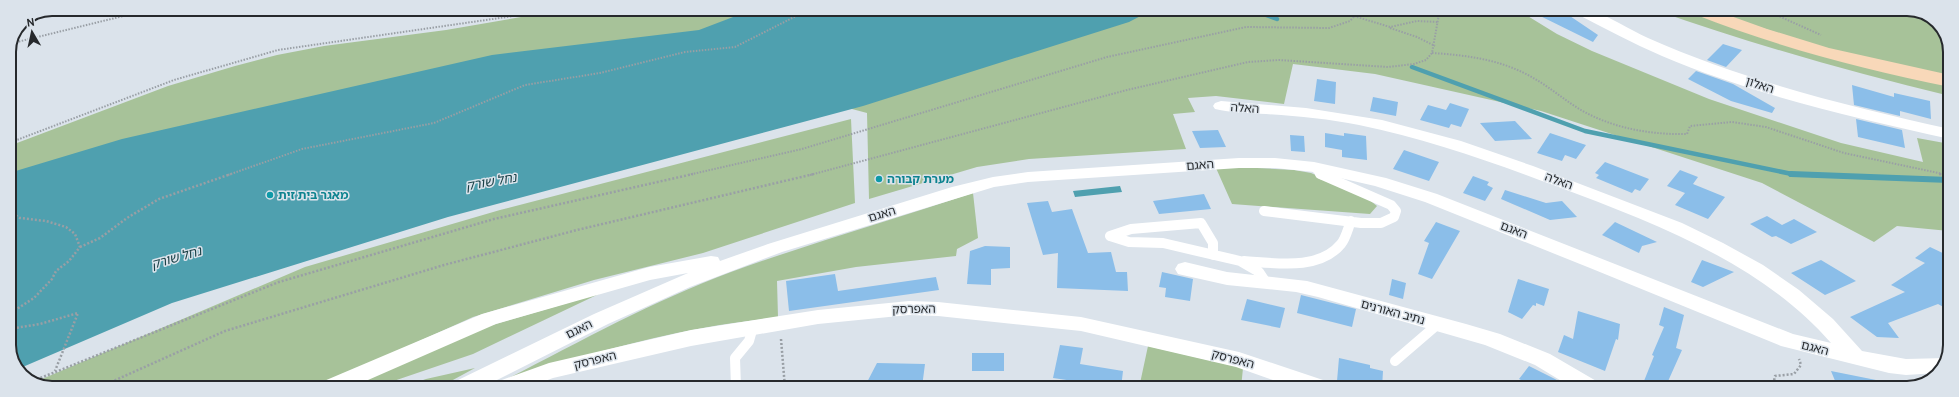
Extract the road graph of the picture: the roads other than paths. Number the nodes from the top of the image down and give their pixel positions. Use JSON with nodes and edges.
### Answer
{"nodes":[{"id":1,"x":1592,"y":16,"type":"edge"},
{"id":2,"x":1717,"y":16,"type":"edge"},
{"id":3,"x":1943,"y":79,"type":"edge"},
{"id":4,"x":1221,"y":106,"type":"dead end"},
{"id":5,"x":1943,"y":132,"type":"edge"},
{"id":6,"x":1314,"y":167,"type":"junction"},
{"id":7,"x":1264,"y":211,"type":"dead end"},
{"id":8,"x":1351,"y":221,"type":"junction"},
{"id":9,"x":1213,"y":255,"type":"junction"},
{"id":10,"x":751,"y":256,"type":"junction"},
{"id":11,"x":1240,"y":261,"type":"junction"},
{"id":12,"x":1185,"y":270,"type":"dead end"},
{"id":13,"x":1265,"y":281,"type":"junction"},
{"id":14,"x":1438,"y":324,"type":"junction"},
{"id":15,"x":752,"y":327,"type":"junction"},
{"id":16,"x":1854,"y":357,"type":"junction"},
{"id":17,"x":1395,"y":362,"type":"dead end"},
{"id":18,"x":1936,"y":365,"type":"edge"},
{"id":19,"x":346,"y":381,"type":"edge"},
{"id":20,"x":476,"y":381,"type":"edge"},
{"id":21,"x":522,"y":381,"type":"edge"},
{"id":22,"x":736,"y":381,"type":"edge"},
{"id":23,"x":1300,"y":381,"type":"edge"},
{"id":24,"x":1579,"y":381,"type":"edge"}],
"edges":[{"from":1,"to":5,"type":"street","name":"האלון"},
{"from":2,"to":3,"type":"main road"},
{"from":4,"to":16,"type":"street","name":"האלה"},
{"from":6,"to":8,"type":"lane"},
{"from":6,"to":10,"type":"street","name":"האגם"},
{"from":6,"to":16,"type":"street","name":"האגם"},
{"from":7,"to":8,"type":"lane"},
{"from":8,"to":11,"type":"lane"},
{"from":9,"to":9,"type":"lane"},
{"from":9,"to":11,"type":"lane"},
{"from":10,"to":19,"type":"street"},
{"from":10,"to":20,"type":"street","name":"האגם"},
{"from":11,"to":13,"type":"lane"},
{"from":12,"to":13,"type":"street","name":"נתיב האורנים"},
{"from":13,"to":14,"type":"street","name":"נתיב האורנים"},
{"from":14,"to":17,"type":"lane"},
{"from":14,"to":24,"type":"street","name":"נתיב האורנים"},
{"from":15,"to":21,"type":"street","name":"האפרסק"},
{"from":15,"to":22,"type":"lane"},
{"from":15,"to":23,"type":"street","name":"האפרסק"},
{"from":16,"to":18,"type":"street","name":"האגם"}]}
